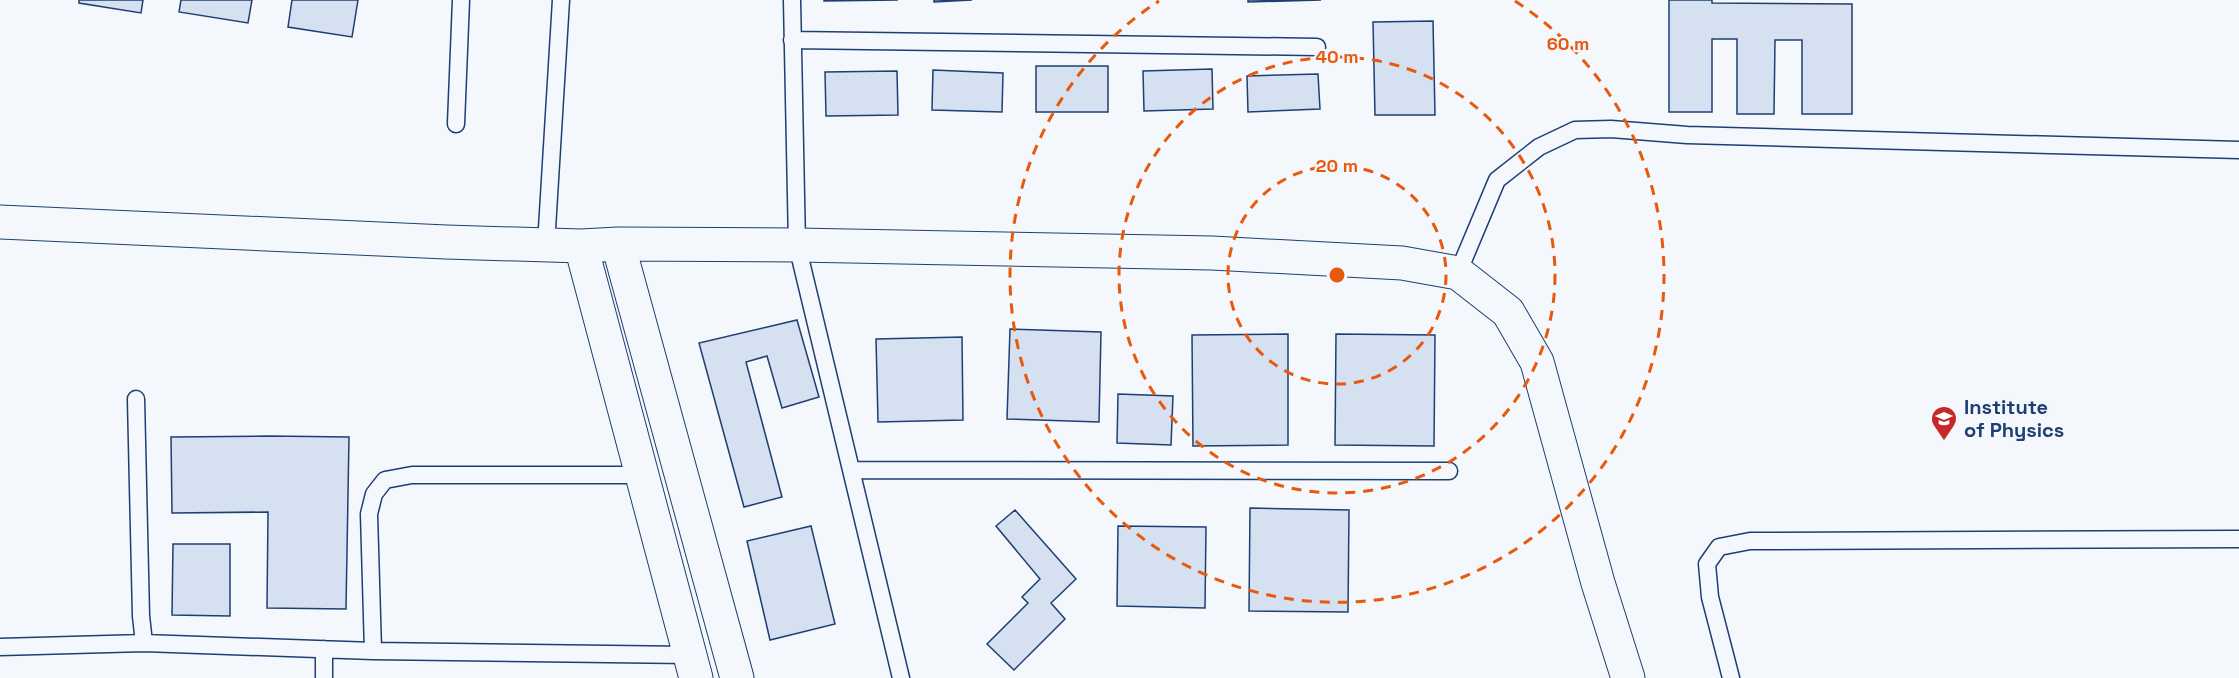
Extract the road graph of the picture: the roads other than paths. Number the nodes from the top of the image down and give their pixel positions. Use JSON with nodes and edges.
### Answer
{"nodes":[{"id":1,"x":461,"y":0,"type":"edge"},
{"id":2,"x":561,"y":0,"type":"edge"},
{"id":3,"x":792,"y":0,"type":"edge"},
{"id":4,"x":792,"y":40,"type":"junction"},
{"id":5,"x":1317,"y":46,"type":"dead end"},
{"id":6,"x":456,"y":124,"type":"dead end"},
{"id":7,"x":2239,"y":150,"type":"edge"},
{"id":8,"x":0,"y":222,"type":"edge"},
{"id":9,"x":618,"y":244,"type":"junction"},
{"id":10,"x":546,"y":245,"type":"junction"},
{"id":11,"x":797,"y":245,"type":"junction"},
{"id":12,"x":580,"y":246,"type":"junction"},
{"id":13,"x":1458,"y":273,"type":"junction"},
{"id":14,"x":136,"y":399,"type":"dead end"},
{"id":15,"x":851,"y":470,"type":"junction"},
{"id":16,"x":1449,"y":471,"type":"dead end"},
{"id":17,"x":642,"y":475,"type":"junction"},
{"id":18,"x":2239,"y":539,"type":"edge"},
{"id":19,"x":144,"y":643,"type":"junction"},
{"id":20,"x":0,"y":647,"type":"edge"},
{"id":21,"x":324,"y":649,"type":"junction"},
{"id":22,"x":373,"y":651,"type":"junction"},
{"id":23,"x":692,"y":666,"type":"edge"},
{"id":24,"x":324,"y":678,"type":"edge"},
{"id":25,"x":737,"y":678,"type":"edge"},
{"id":26,"x":901,"y":678,"type":"edge"},
{"id":27,"x":1628,"y":678,"type":"edge"},
{"id":28,"x":1731,"y":678,"type":"edge"}],
"edges":[{"from":1,"to":6,"type":"lane"},
{"from":2,"to":10,"type":"lane"},
{"from":3,"to":4,"type":"lane"},
{"from":4,"to":5,"type":"lane"},
{"from":4,"to":11,"type":"lane"},
{"from":7,"to":13,"type":"lane"},
{"from":8,"to":10,"type":"street"},
{"from":9,"to":11,"type":"street"},
{"from":9,"to":12,"type":"street"},
{"from":9,"to":25,"type":"street"},
{"from":10,"to":12,"type":"street"},
{"from":11,"to":13,"type":"street"},
{"from":11,"to":15,"type":"lane"},
{"from":12,"to":17,"type":"street"},
{"from":13,"to":27,"type":"street"},
{"from":14,"to":19,"type":"lane"},
{"from":15,"to":16,"type":"lane"},
{"from":15,"to":26,"type":"lane"},
{"from":17,"to":22,"type":"lane"},
{"from":17,"to":23,"type":"street"},
{"from":18,"to":28,"type":"lane"},
{"from":19,"to":20,"type":"lane"},
{"from":19,"to":21,"type":"lane"},
{"from":21,"to":22,"type":"lane"},
{"from":21,"to":24,"type":"lane"},
{"from":22,"to":23,"type":"lane"}]}
